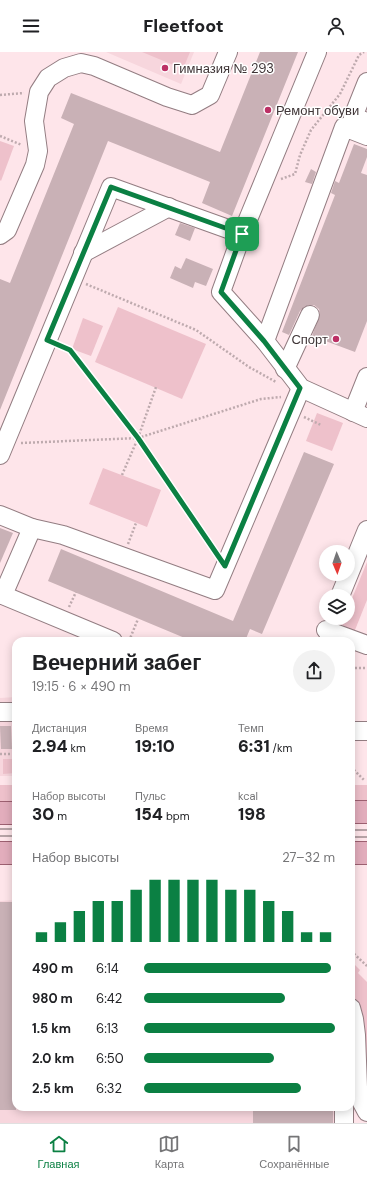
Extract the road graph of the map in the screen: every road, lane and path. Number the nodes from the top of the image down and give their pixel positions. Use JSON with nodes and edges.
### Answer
{"nodes":[{"id":1,"x":228,"y":52,"type":"edge"},
{"id":2,"x":317,"y":52,"type":"edge"},
{"id":3,"x":364,"y":52,"type":"edge"},
{"id":4,"x":367,"y":82,"type":"edge"},
{"id":5,"x":39,"y":92,"type":"junction"},
{"id":6,"x":0,"y":95,"type":"edge"},
{"id":7,"x":367,"y":122,"type":"edge"},
{"id":8,"x":0,"y":136,"type":"edge"},
{"id":9,"x":367,"y":136,"type":"edge"},
{"id":10,"x":38,"y":151,"type":"junction"},
{"id":11,"x":262,"y":186,"type":"junction"},
{"id":12,"x":169,"y":207,"type":"junction"},
{"id":13,"x":242,"y":234,"type":"junction"},
{"id":14,"x":0,"y":235,"type":"edge"},
{"id":15,"x":83,"y":253,"type":"junction"},
{"id":16,"x":72,"y":279,"type":"junction"},
{"id":17,"x":310,"y":315,"type":"dead end"},
{"id":18,"x":47,"y":340,"type":"junction"},
{"id":19,"x":264,"y":341,"type":"junction"},
{"id":20,"x":283,"y":377,"type":"junction"},
{"id":21,"x":367,"y":377,"type":"edge"},
{"id":22,"x":156,"y":387,"type":"dead end"},
{"id":23,"x":300,"y":388,"type":"junction"},
{"id":24,"x":276,"y":398,"type":"dead end"},
{"id":25,"x":360,"y":415,"type":"edge"},
{"id":26,"x":138,"y":438,"type":"junction"},
{"id":27,"x":1,"y":448,"type":"edge"},
{"id":28,"x":122,"y":475,"type":"dead end"},
{"id":29,"x":0,"y":515,"type":"edge"},
{"id":30,"x":136,"y":523,"type":"dead end"},
{"id":31,"x":32,"y":528,"type":"junction"},
{"id":32,"x":367,"y":530,"type":"edge"},
{"id":33,"x":124,"y":556,"type":"junction"},
{"id":34,"x":225,"y":566,"type":"junction"},
{"id":35,"x":343,"y":589,"type":"edge"},
{"id":36,"x":1,"y":594,"type":"edge"},
{"id":37,"x":138,"y":619,"type":"dead end"},
{"id":38,"x":326,"y":630,"type":"edge"},
{"id":39,"x":104,"y":637,"type":"edge"},
{"id":40,"x":130,"y":637,"type":"edge"},
{"id":41,"x":345,"y":637,"type":"edge"},
{"id":42,"x":355,"y":641,"type":"edge"},
{"id":43,"x":367,"y":645,"type":"edge"},
{"id":44,"x":355,"y":668,"type":"edge"},
{"id":45,"x":367,"y":668,"type":"edge"},
{"id":46,"x":0,"y":712,"type":"edge"},
{"id":47,"x":12,"y":712,"type":"edge"},
{"id":48,"x":355,"y":731,"type":"edge"},
{"id":49,"x":367,"y":731,"type":"edge"},
{"id":50,"x":0,"y":754,"type":"edge"},
{"id":51,"x":12,"y":754,"type":"edge"},
{"id":52,"x":355,"y":770,"type":"edge"},
{"id":53,"x":364,"y":780,"type":"dead end"},
{"id":54,"x":355,"y":812,"type":"edge"},
{"id":55,"x":367,"y":812,"type":"edge"},
{"id":56,"x":0,"y":813,"type":"edge"},
{"id":57,"x":12,"y":813,"type":"edge"},
{"id":58,"x":0,"y":853,"type":"edge"},
{"id":59,"x":12,"y":853,"type":"edge"},
{"id":60,"x":355,"y":853,"type":"edge"},
{"id":61,"x":367,"y":853,"type":"edge"},
{"id":62,"x":355,"y":955,"type":"edge"},
{"id":63,"x":367,"y":966,"type":"edge"},
{"id":64,"x":355,"y":1027,"type":"edge"},
{"id":65,"x":344,"y":1111,"type":"edge"},
{"id":66,"x":367,"y":1112,"type":"edge"},
{"id":67,"x":344,"y":1123,"type":"edge"}],
"edges":[{"from":1,"to":5,"type":"street"},
{"from":2,"to":11,"type":"street"},
{"from":3,"to":11,"type":"path"},
{"from":4,"to":7,"type":"street"},
{"from":5,"to":6,"type":"path"},
{"from":5,"to":10,"type":"street"},
{"from":8,"to":10,"type":"path"},
{"from":9,"to":19,"type":"street"},
{"from":10,"to":14,"type":"street"},
{"from":11,"to":13,"type":"street"},
{"from":12,"to":13,"type":"street"},
{"from":12,"to":15,"type":"street"},
{"from":12,"to":15,"type":"street"},
{"from":13,"to":19,"type":"street"},
{"from":15,"to":16,"type":"street"},
{"from":16,"to":18,"type":"street"},
{"from":16,"to":20,"type":"path"},
{"from":17,"to":20,"type":"street"},
{"from":18,"to":26,"type":"path"},
{"from":18,"to":27,"type":"street"},
{"from":19,"to":20,"type":"street"},
{"from":20,"to":23,"type":"street"},
{"from":21,"to":25,"type":"street"},
{"from":22,"to":26,"type":"path"},
{"from":23,"to":25,"type":"street"},
{"from":23,"to":34,"type":"street"},
{"from":24,"to":26,"type":"path"},
{"from":26,"to":27,"type":"path"},
{"from":26,"to":28,"type":"path"},
{"from":26,"to":34,"type":"path"},
{"from":29,"to":31,"type":"street"},
{"from":30,"to":33,"type":"path"},
{"from":31,"to":33,"type":"street"},
{"from":31,"to":36,"type":"street"},
{"from":32,"to":35,"type":"street"},
{"from":33,"to":34,"type":"street"},
{"from":36,"to":39,"type":"street"},
{"from":37,"to":40,"type":"path"},
{"from":38,"to":41,"type":"street"},
{"from":42,"to":43,"type":"street"},
{"from":44,"to":45,"type":"path"},
{"from":46,"to":47,"type":"street"},
{"from":48,"to":49,"type":"street"},
{"from":50,"to":51,"type":"path"},
{"from":52,"to":53,"type":"path"},
{"from":54,"to":55,"type":"main road"},
{"from":56,"to":57,"type":"main road"},
{"from":58,"to":59,"type":"main road"},
{"from":60,"to":61,"type":"main road"},
{"from":62,"to":63,"type":"path"},
{"from":64,"to":66,"type":"street"},
{"from":65,"to":67,"type":"street"}]}
